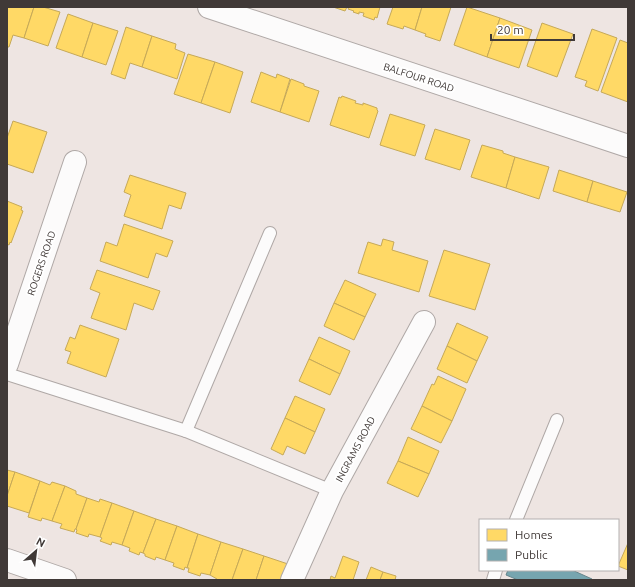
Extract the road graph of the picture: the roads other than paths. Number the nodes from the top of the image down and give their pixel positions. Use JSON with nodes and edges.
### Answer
{"nodes":[{"id":1,"x":209,"y":7,"type":"edge"},
{"id":2,"x":628,"y":146,"type":"edge"},
{"id":3,"x":75,"y":162,"type":"dead end"},
{"id":4,"x":270,"y":233,"type":"dead end"},
{"id":5,"x":424,"y":322,"type":"dead end"},
{"id":6,"x":7,"y":364,"type":"edge"},
{"id":7,"x":7,"y":374,"type":"edge"},
{"id":8,"x":557,"y":420,"type":"dead end"},
{"id":9,"x":186,"y":431,"type":"junction"},
{"id":10,"x":332,"y":491,"type":"junction"},
{"id":11,"x":516,"y":519,"type":"edge"},
{"id":12,"x":7,"y":560,"type":"edge"},
{"id":13,"x":65,"y":580,"type":"edge"},
{"id":14,"x":292,"y":580,"type":"edge"}],
"edges":[{"from":1,"to":2,"type":"street","name":"BALFOUR ROAD"},
{"from":3,"to":6,"type":"street","name":"ROGERS ROAD"},
{"from":4,"to":9,"type":"lane"},
{"from":5,"to":10,"type":"street","name":"INGRAMS ROAD"},
{"from":7,"to":9,"type":"lane"},
{"from":8,"to":11,"type":"lane"},
{"from":9,"to":10,"type":"lane"},
{"from":10,"to":14,"type":"street","name":"INGRAMS ROAD"},
{"from":12,"to":13,"type":"street"}]}
